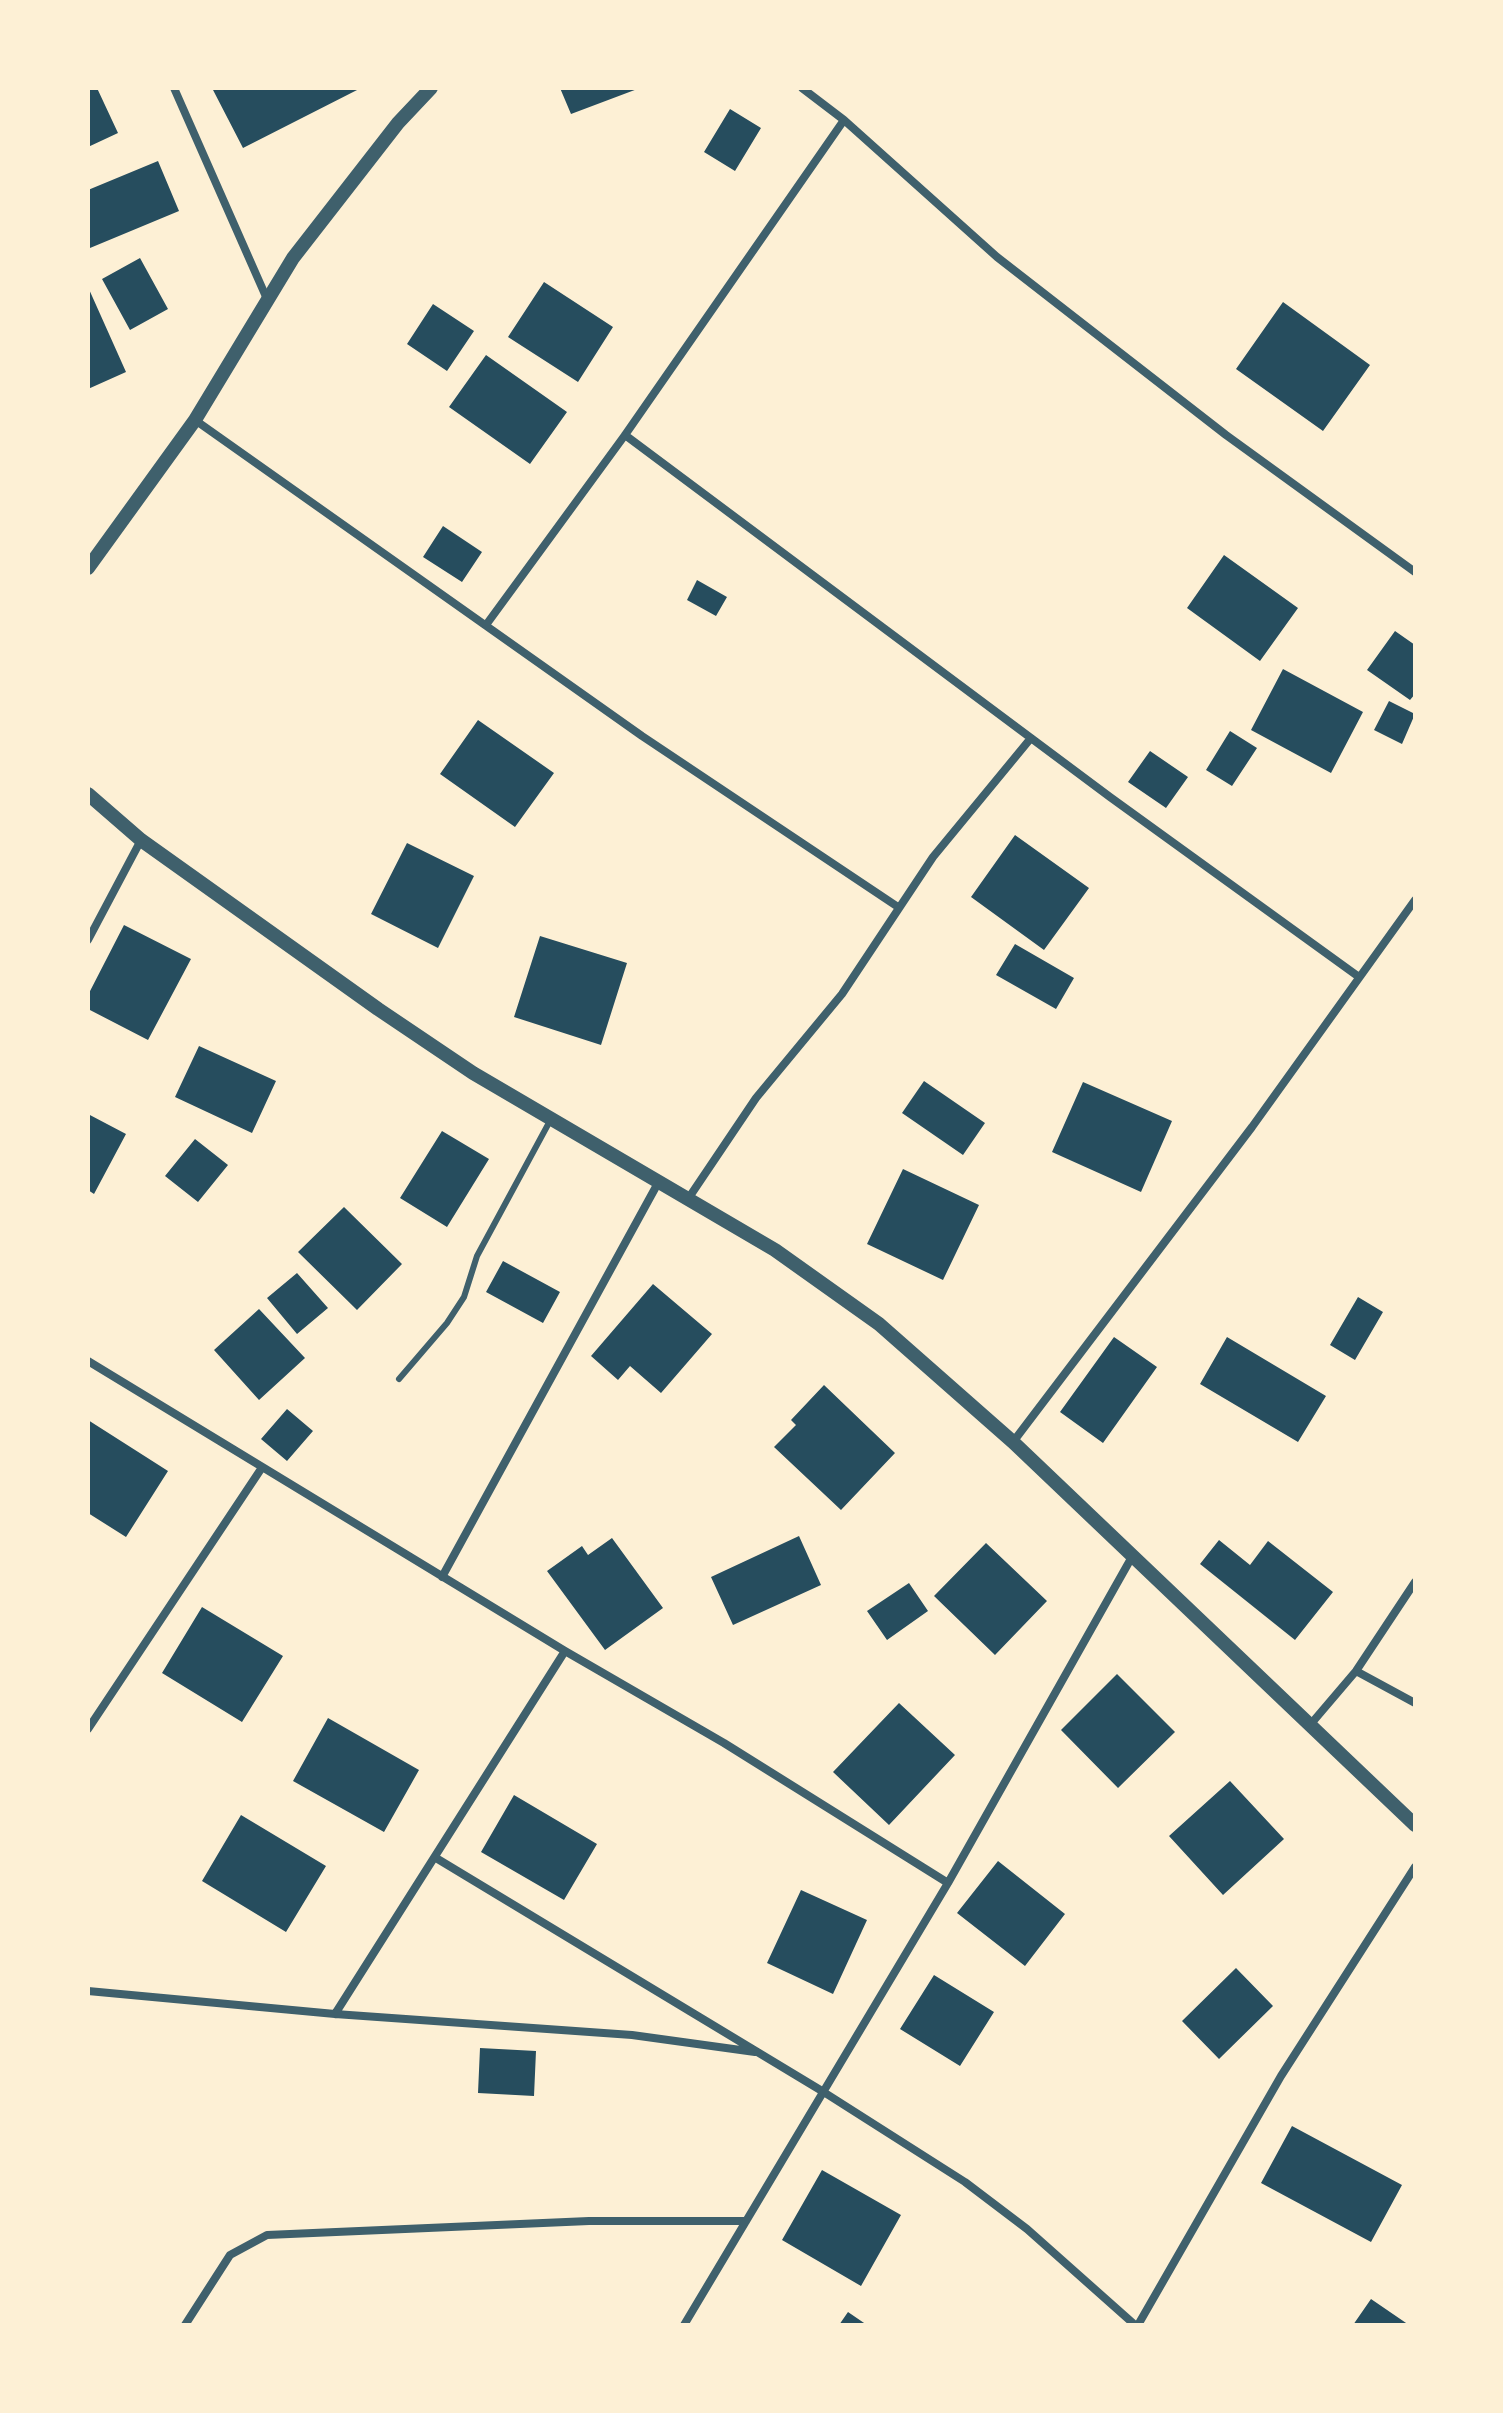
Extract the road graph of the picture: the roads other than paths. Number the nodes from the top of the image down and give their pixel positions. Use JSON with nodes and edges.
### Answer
{"nodes":[{"id":1,"x":174,"y":88,"type":"edge"},
{"id":2,"x":431,"y":88,"type":"edge"},
{"id":3,"x":802,"y":88,"type":"edge"},
{"id":4,"x":844,"y":120,"type":"junction"},
{"id":5,"x":267,"y":299,"type":"junction"},
{"id":6,"x":195,"y":420,"type":"junction"},
{"id":7,"x":625,"y":435,"type":"junction"},
{"id":8,"x":88,"y":568,"type":"edge"},
{"id":9,"x":1415,"y":572,"type":"edge"},
{"id":10,"x":486,"y":625,"type":"junction"},
{"id":11,"x":1031,"y":738,"type":"junction"},
{"id":12,"x":88,"y":794,"type":"edge"},
{"id":13,"x":141,"y":840,"type":"junction"},
{"id":14,"x":1415,"y":900,"type":"edge"},
{"id":15,"x":898,"y":907,"type":"junction"},
{"id":16,"x":88,"y":940,"type":"edge"},
{"id":17,"x":1359,"y":977,"type":"junction"},
{"id":18,"x":551,"y":1119,"type":"junction"},
{"id":19,"x":658,"y":1183,"type":"junction"},
{"id":20,"x":688,"y":1199,"type":"junction"},
{"id":21,"x":88,"y":1361,"type":"edge"},
{"id":22,"x":399,"y":1379,"type":"dead end"},
{"id":23,"x":1013,"y":1442,"type":"junction"},
{"id":24,"x":261,"y":1469,"type":"junction"},
{"id":25,"x":1134,"y":1554,"type":"junction"},
{"id":26,"x":442,"y":1577,"type":"junction"},
{"id":27,"x":1415,"y":1582,"type":"edge"},
{"id":28,"x":565,"y":1651,"type":"junction"},
{"id":29,"x":1356,"y":1671,"type":"junction"},
{"id":30,"x":1415,"y":1703,"type":"edge"},
{"id":31,"x":1310,"y":1725,"type":"junction"},
{"id":32,"x":88,"y":1729,"type":"edge"},
{"id":33,"x":1415,"y":1825,"type":"edge"},
{"id":34,"x":436,"y":1858,"type":"junction"},
{"id":35,"x":1415,"y":1867,"type":"edge"},
{"id":36,"x":948,"y":1883,"type":"junction"},
{"id":37,"x":88,"y":1991,"type":"edge"},
{"id":38,"x":335,"y":2014,"type":"junction"},
{"id":39,"x":760,"y":2053,"type":"junction"},
{"id":40,"x":822,"y":2091,"type":"junction"},
{"id":41,"x":746,"y":2221,"type":"junction"},
{"id":42,"x":185,"y":2325,"type":"edge"},
{"id":43,"x":684,"y":2325,"type":"edge"},
{"id":44,"x":1136,"y":2325,"type":"edge"}],
"edges":[{"from":1,"to":5,"type":"street"},
{"from":2,"to":5,"type":"street"},
{"from":3,"to":4,"type":"street"},
{"from":4,"to":7,"type":"street"},
{"from":4,"to":9,"type":"street"},
{"from":5,"to":6,"type":"street"},
{"from":6,"to":8,"type":"street"},
{"from":6,"to":10,"type":"street"},
{"from":7,"to":10,"type":"street"},
{"from":7,"to":11,"type":"street"},
{"from":10,"to":15,"type":"street"},
{"from":11,"to":15,"type":"street"},
{"from":11,"to":17,"type":"street"},
{"from":12,"to":13,"type":"street"},
{"from":13,"to":16,"type":"street"},
{"from":13,"to":18,"type":"street"},
{"from":14,"to":17,"type":"street"},
{"from":15,"to":20,"type":"street"},
{"from":17,"to":23,"type":"street"},
{"from":18,"to":19,"type":"street"},
{"from":18,"to":22,"type":"lane"},
{"from":19,"to":20,"type":"street"},
{"from":19,"to":26,"type":"street"},
{"from":20,"to":23,"type":"street"},
{"from":21,"to":24,"type":"street"},
{"from":23,"to":25,"type":"street"},
{"from":24,"to":26,"type":"street"},
{"from":24,"to":32,"type":"street"},
{"from":25,"to":31,"type":"street"},
{"from":25,"to":36,"type":"street"},
{"from":26,"to":28,"type":"street"},
{"from":27,"to":29,"type":"street"},
{"from":28,"to":34,"type":"street"},
{"from":28,"to":36,"type":"street"},
{"from":29,"to":30,"type":"street"},
{"from":29,"to":31,"type":"street"},
{"from":31,"to":33,"type":"street"},
{"from":34,"to":38,"type":"street"},
{"from":34,"to":39,"type":"street"},
{"from":35,"to":44,"type":"street"},
{"from":36,"to":40,"type":"street"},
{"from":37,"to":38,"type":"street"},
{"from":38,"to":39,"type":"street"},
{"from":39,"to":40,"type":"street"},
{"from":40,"to":41,"type":"street"},
{"from":40,"to":44,"type":"street"},
{"from":41,"to":42,"type":"street"},
{"from":41,"to":43,"type":"street"}]}
